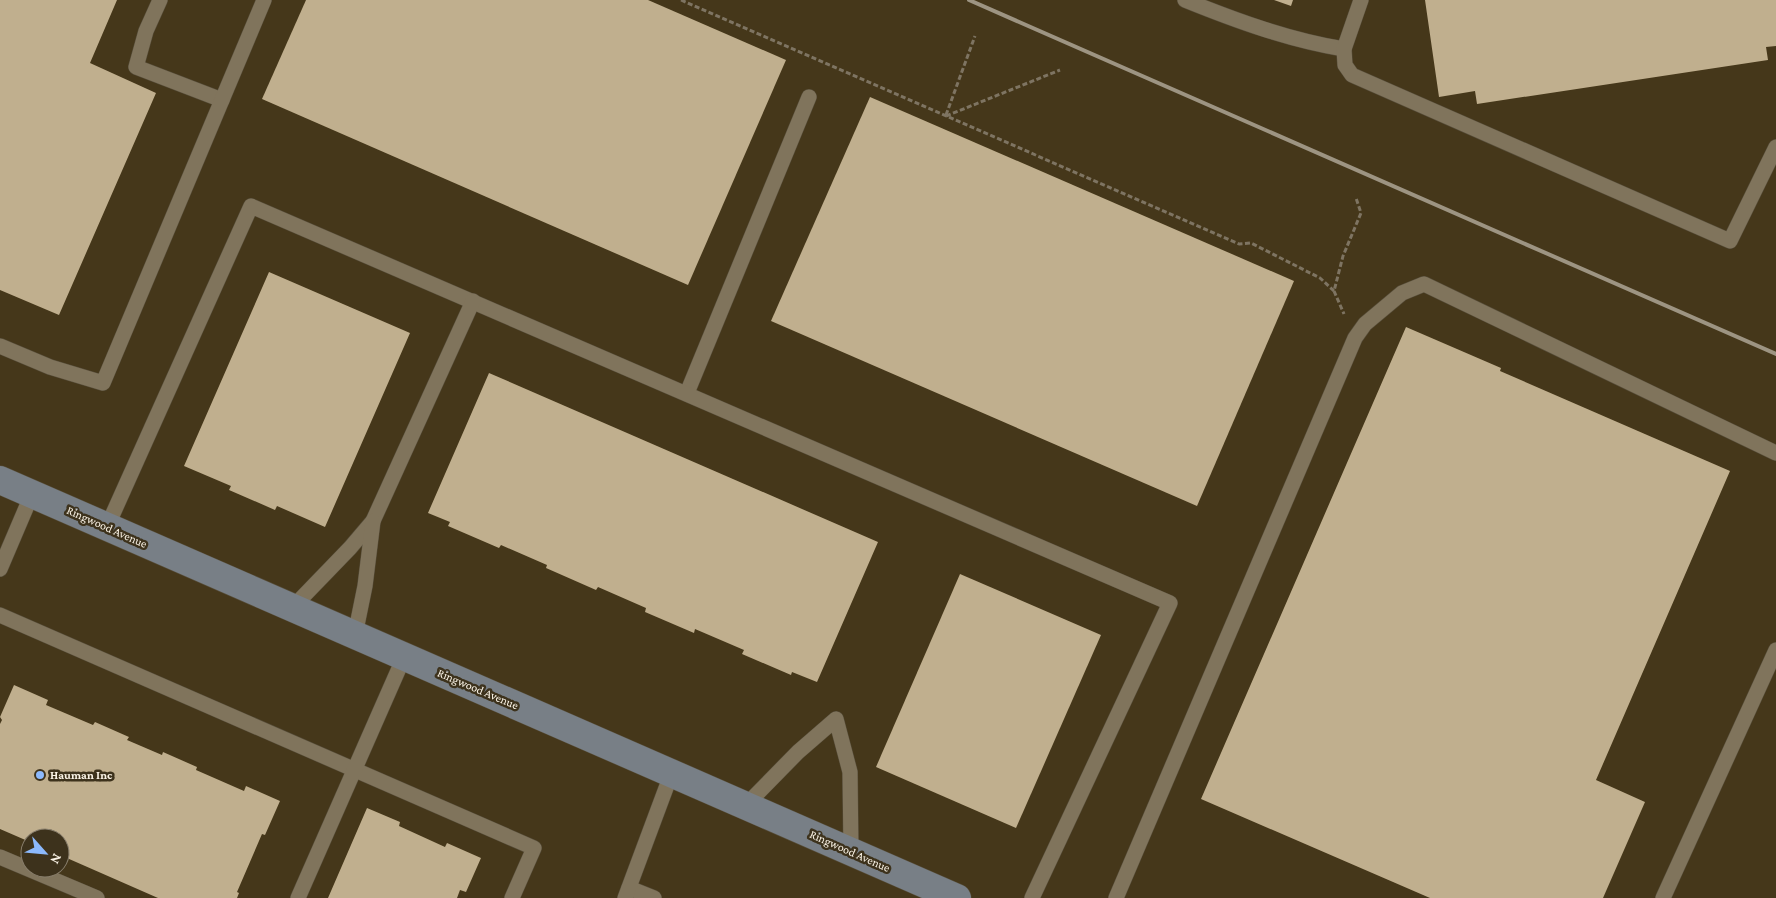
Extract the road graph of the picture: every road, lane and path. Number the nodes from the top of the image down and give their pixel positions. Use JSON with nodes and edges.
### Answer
{"nodes":[{"id":1,"x":160,"y":0,"type":"edge"},
{"id":2,"x":264,"y":0,"type":"edge"},
{"id":3,"x":681,"y":0,"type":"edge"},
{"id":4,"x":1185,"y":0,"type":"edge"},
{"id":5,"x":1361,"y":0,"type":"edge"},
{"id":6,"x":975,"y":36,"type":"dead end"},
{"id":7,"x":1344,"y":49,"type":"junction"},
{"id":8,"x":1060,"y":70,"type":"dead end"},
{"id":9,"x":809,"y":97,"type":"dead end"},
{"id":10,"x":222,"y":100,"type":"junction"},
{"id":11,"x":945,"y":116,"type":"junction"},
{"id":12,"x":1776,"y":147,"type":"edge"},
{"id":13,"x":1356,"y":198,"type":"dead end"},
{"id":14,"x":474,"y":301,"type":"junction"},
{"id":15,"x":0,"y":346,"type":"edge"},
{"id":16,"x":686,"y":393,"type":"junction"},
{"id":17,"x":1776,"y":453,"type":"edge"},
{"id":18,"x":0,"y":480,"type":"edge"},
{"id":19,"x":32,"y":494,"type":"junction"},
{"id":20,"x":373,"y":521,"type":"junction"},
{"id":21,"x":107,"y":527,"type":"junction"},
{"id":22,"x":0,"y":569,"type":"edge"},
{"id":23,"x":293,"y":607,"type":"junction"},
{"id":24,"x":0,"y":615,"type":"edge"},
{"id":25,"x":356,"y":635,"type":"junction"},
{"id":26,"x":1776,"y":650,"type":"edge"},
{"id":27,"x":404,"y":657,"type":"junction"},
{"id":28,"x":354,"y":770,"type":"junction"},
{"id":29,"x":672,"y":772,"type":"junction"},
{"id":30,"x":746,"y":805,"type":"junction"},
{"id":31,"x":851,"y":852,"type":"junction"},
{"id":32,"x":0,"y":857,"type":"edge"},
{"id":33,"x":627,"y":893,"type":"edge"},
{"id":34,"x":97,"y":898,"type":"edge"},
{"id":35,"x":298,"y":898,"type":"edge"},
{"id":36,"x":512,"y":898,"type":"edge"},
{"id":37,"x":654,"y":898,"type":"edge"},
{"id":38,"x":957,"y":898,"type":"edge"},
{"id":39,"x":1032,"y":898,"type":"edge"},
{"id":40,"x":1116,"y":898,"type":"edge"},
{"id":41,"x":1663,"y":898,"type":"edge"}],
"edges":[{"from":1,"to":10,"type":"lane"},
{"from":2,"to":10,"type":"lane"},
{"from":3,"to":11,"type":"path"},
{"from":4,"to":7,"type":"lane"},
{"from":5,"to":7,"type":"lane"},
{"from":6,"to":11,"type":"path"},
{"from":7,"to":12,"type":"lane"},
{"from":8,"to":11,"type":"path"},
{"from":9,"to":16,"type":"lane"},
{"from":10,"to":15,"type":"lane"},
{"from":11,"to":13,"type":"path"},
{"from":14,"to":16,"type":"lane"},
{"from":14,"to":20,"type":"lane"},
{"from":14,"to":21,"type":"lane"},
{"from":16,"to":39,"type":"lane"},
{"from":17,"to":40,"type":"lane"},
{"from":18,"to":19,"type":"street","name":"Ringwood Avenue"},
{"from":19,"to":21,"type":"street","name":"Ringwood Avenue"},
{"from":19,"to":22,"type":"lane"},
{"from":20,"to":23,"type":"lane"},
{"from":20,"to":25,"type":"lane"},
{"from":21,"to":23,"type":"street","name":"Ringwood Avenue"},
{"from":23,"to":25,"type":"street","name":"Ringwood Avenue"},
{"from":24,"to":28,"type":"lane"},
{"from":25,"to":27,"type":"street","name":"Ringwood Avenue"},
{"from":26,"to":41,"type":"lane"},
{"from":27,"to":28,"type":"lane"},
{"from":27,"to":29,"type":"street","name":"Ringwood Avenue"},
{"from":28,"to":35,"type":"lane"},
{"from":28,"to":36,"type":"lane"},
{"from":29,"to":30,"type":"street","name":"Ringwood Avenue"},
{"from":29,"to":33,"type":"lane"},
{"from":30,"to":31,"type":"street","name":"Ringwood Avenue"},
{"from":30,"to":31,"type":"lane"},
{"from":31,"to":38,"type":"street","name":"Ringwood Avenue"},
{"from":32,"to":34,"type":"lane"},
{"from":33,"to":37,"type":"lane"}]}
